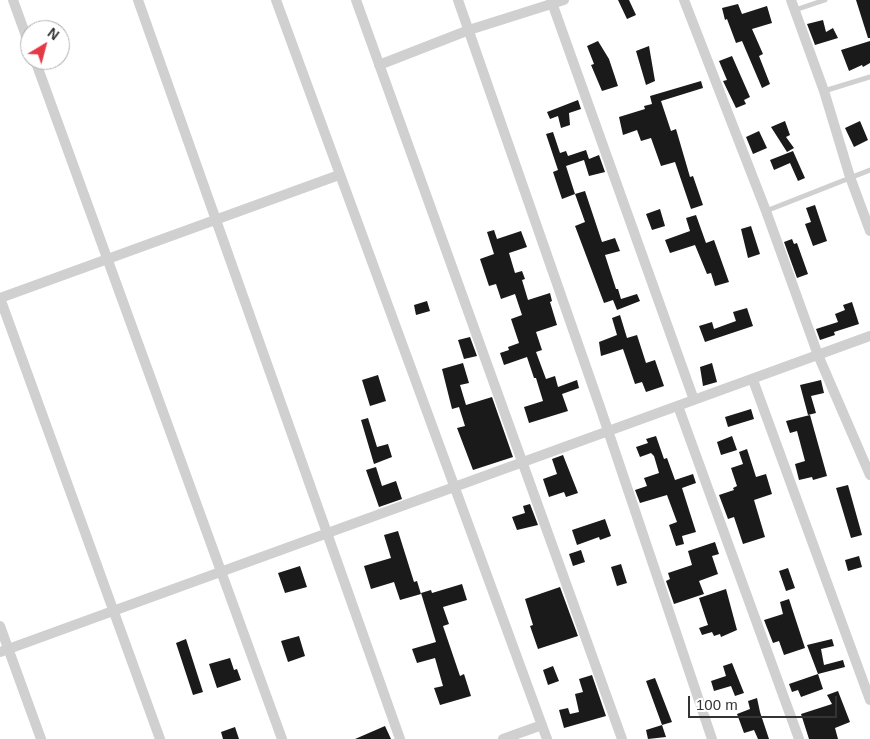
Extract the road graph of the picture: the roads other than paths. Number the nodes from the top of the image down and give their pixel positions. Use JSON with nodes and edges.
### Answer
{"nodes":[{"id":1,"x":13,"y":0,"type":"edge"},
{"id":2,"x":138,"y":0,"type":"edge"},
{"id":3,"x":276,"y":0,"type":"edge"},
{"id":4,"x":356,"y":0,"type":"edge"},
{"id":5,"x":458,"y":0,"type":"edge"},
{"id":6,"x":564,"y":0,"type":"edge"},
{"id":7,"x":684,"y":0,"type":"edge"},
{"id":8,"x":825,"y":0,"type":"edge"},
{"id":9,"x":551,"y":2,"type":"edge"},
{"id":10,"x":792,"y":5,"type":"edge"},
{"id":11,"x":20,"y":20,"type":"edge"},
{"id":12,"x":469,"y":30,"type":"junction"},
{"id":13,"x":379,"y":65,"type":"junction"},
{"id":14,"x":39,"y":70,"type":"edge"},
{"id":15,"x":870,"y":77,"type":"edge"},
{"id":16,"x":824,"y":91,"type":"junction"},
{"id":17,"x":870,"y":170,"type":"edge"},
{"id":18,"x":339,"y":174,"type":"junction"},
{"id":19,"x":850,"y":177,"type":"junction"},
{"id":20,"x":766,"y":212,"type":"junction"},
{"id":21,"x":216,"y":219,"type":"junction"},
{"id":22,"x":870,"y":231,"type":"edge"},
{"id":23,"x":107,"y":259,"type":"junction"},
{"id":24,"x":0,"y":298,"type":"edge"},
{"id":25,"x":870,"y":336,"type":"edge"},
{"id":26,"x":818,"y":355,"type":"junction"},
{"id":27,"x":753,"y":380,"type":"junction"},
{"id":28,"x":694,"y":400,"type":"junction"},
{"id":29,"x":678,"y":406,"type":"junction"},
{"id":30,"x":608,"y":431,"type":"junction"},
{"id":31,"x":522,"y":462,"type":"junction"},
{"id":32,"x":870,"y":476,"type":"edge"},
{"id":33,"x":453,"y":487,"type":"junction"},
{"id":34,"x":327,"y":533,"type":"junction"},
{"id":35,"x":221,"y":572,"type":"junction"},
{"id":36,"x":113,"y":611,"type":"junction"},
{"id":37,"x":0,"y":626,"type":"edge"},
{"id":38,"x":4,"y":650,"type":"edge"},
{"id":39,"x":870,"y":700,"type":"edge"},
{"id":40,"x":542,"y":725,"type":"junction"},
{"id":41,"x":41,"y":739,"type":"edge"},
{"id":42,"x":160,"y":739,"type":"edge"},
{"id":43,"x":282,"y":739,"type":"edge"},
{"id":44,"x":400,"y":739,"type":"edge"},
{"id":45,"x":503,"y":739,"type":"edge"},
{"id":46,"x":547,"y":739,"type":"edge"},
{"id":47,"x":622,"y":739,"type":"edge"},
{"id":48,"x":712,"y":739,"type":"edge"},
{"id":49,"x":799,"y":739,"type":"edge"}],
"edges":[{"from":1,"to":11,"type":"street"},
{"from":2,"to":21,"type":"street"},
{"from":3,"to":18,"type":"street"},
{"from":4,"to":13,"type":"street"},
{"from":5,"to":12,"type":"street"},
{"from":6,"to":9,"type":"street"},
{"from":7,"to":20,"type":"street"},
{"from":8,"to":10,"type":"lane"},
{"from":9,"to":12,"type":"street"},
{"from":9,"to":28,"type":"street"},
{"from":10,"to":16,"type":"street"},
{"from":12,"to":13,"type":"street"},
{"from":12,"to":30,"type":"street"},
{"from":13,"to":31,"type":"street"},
{"from":14,"to":23,"type":"street"},
{"from":15,"to":16,"type":"lane"},
{"from":16,"to":19,"type":"street"},
{"from":17,"to":19,"type":"lane"},
{"from":18,"to":21,"type":"street"},
{"from":18,"to":33,"type":"street"},
{"from":19,"to":20,"type":"lane"},
{"from":19,"to":22,"type":"street"},
{"from":20,"to":26,"type":"street"},
{"from":21,"to":23,"type":"street"},
{"from":21,"to":34,"type":"street"},
{"from":23,"to":24,"type":"street"},
{"from":23,"to":35,"type":"street"},
{"from":24,"to":36,"type":"street"},
{"from":25,"to":26,"type":"street"},
{"from":26,"to":27,"type":"street"},
{"from":26,"to":32,"type":"street"},
{"from":27,"to":28,"type":"street"},
{"from":27,"to":39,"type":"street"},
{"from":28,"to":29,"type":"street"},
{"from":29,"to":30,"type":"street"},
{"from":29,"to":49,"type":"street"},
{"from":30,"to":31,"type":"street"},
{"from":30,"to":48,"type":"street"},
{"from":31,"to":33,"type":"street"},
{"from":31,"to":47,"type":"street"},
{"from":33,"to":34,"type":"street"},
{"from":33,"to":40,"type":"street"},
{"from":34,"to":35,"type":"street"},
{"from":34,"to":44,"type":"street"},
{"from":35,"to":36,"type":"street"},
{"from":35,"to":43,"type":"street"},
{"from":36,"to":38,"type":"street"},
{"from":36,"to":42,"type":"street"},
{"from":37,"to":38,"type":"street"},
{"from":38,"to":41,"type":"street"},
{"from":40,"to":45,"type":"street"},
{"from":40,"to":46,"type":"street"}]}
